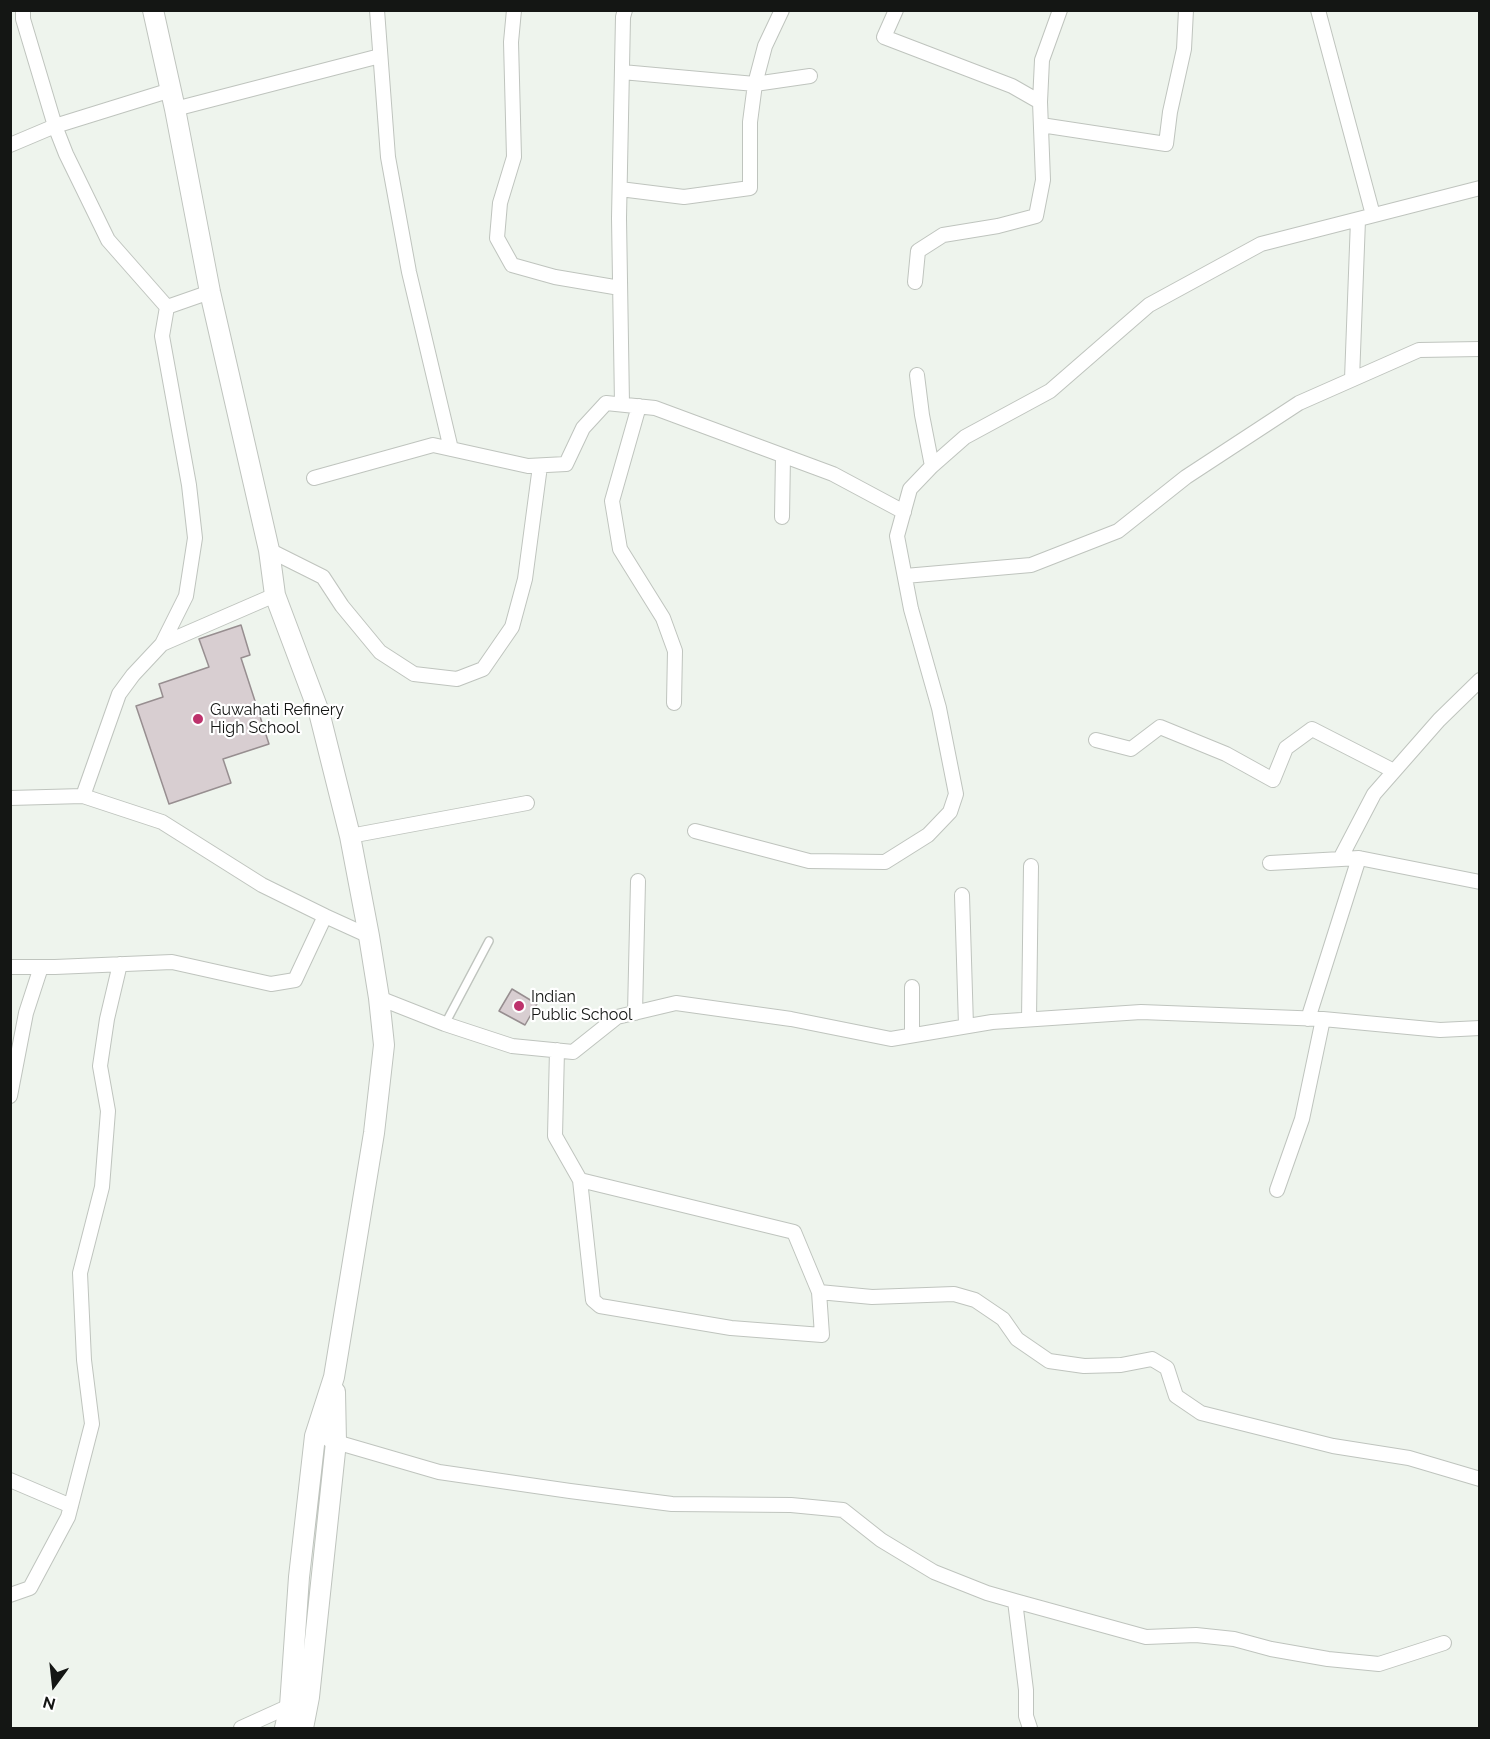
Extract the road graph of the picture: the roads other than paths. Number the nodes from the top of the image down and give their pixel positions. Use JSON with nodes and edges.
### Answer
{"nodes":[{"id":1,"x":23,"y":10,"type":"edge"},
{"id":2,"x":153,"y":10,"type":"edge"},
{"id":3,"x":377,"y":10,"type":"edge"},
{"id":4,"x":514,"y":10,"type":"edge"},
{"id":5,"x":625,"y":10,"type":"edge"},
{"id":6,"x":782,"y":10,"type":"edge"},
{"id":7,"x":896,"y":10,"type":"edge"},
{"id":8,"x":1060,"y":10,"type":"edge"},
{"id":9,"x":1186,"y":10,"type":"edge"},
{"id":10,"x":1318,"y":10,"type":"edge"},
{"id":11,"x":380,"y":56,"type":"junction"},
{"id":12,"x":622,"y":72,"type":"junction"},
{"id":13,"x":810,"y":76,"type":"dead end"},
{"id":14,"x":755,"y":84,"type":"junction"},
{"id":15,"x":173,"y":99,"type":"junction"},
{"id":16,"x":1040,"y":102,"type":"junction"},
{"id":17,"x":1041,"y":125,"type":"junction"},
{"id":18,"x":55,"y":126,"type":"junction"},
{"id":19,"x":10,"y":145,"type":"edge"},
{"id":20,"x":1479,"y":188,"type":"edge"},
{"id":21,"x":620,"y":189,"type":"junction"},
{"id":22,"x":1373,"y":215,"type":"junction"},
{"id":23,"x":1358,"y":220,"type":"junction"},
{"id":24,"x":915,"y":282,"type":"dead end"},
{"id":25,"x":620,"y":288,"type":"junction"},
{"id":26,"x":210,"y":292,"type":"junction"},
{"id":27,"x":167,"y":307,"type":"junction"},
{"id":28,"x":1479,"y":349,"type":"edge"},
{"id":29,"x":917,"y":375,"type":"dead end"},
{"id":30,"x":1352,"y":379,"type":"junction"},
{"id":31,"x":622,"y":404,"type":"junction"},
{"id":32,"x":639,"y":406,"type":"junction"},
{"id":33,"x":452,"y":449,"type":"junction"},
{"id":34,"x":783,"y":456,"type":"junction"},
{"id":35,"x":540,"y":466,"type":"junction"},
{"id":36,"x":932,"y":466,"type":"junction"},
{"id":37,"x":314,"y":478,"type":"dead end"},
{"id":38,"x":904,"y":512,"type":"junction"},
{"id":39,"x":782,"y":517,"type":"dead end"},
{"id":40,"x":269,"y":550,"type":"junction"},
{"id":41,"x":904,"y":576,"type":"junction"},
{"id":42,"x":275,"y":595,"type":"junction"},
{"id":43,"x":162,"y":644,"type":"junction"},
{"id":44,"x":1479,"y":680,"type":"edge"},
{"id":45,"x":674,"y":703,"type":"dead end"},
{"id":46,"x":1096,"y":740,"type":"dead end"},
{"id":47,"x":1394,"y":771,"type":"junction"},
{"id":48,"x":83,"y":795,"type":"junction"},
{"id":49,"x":10,"y":798,"type":"edge"},
{"id":50,"x":527,"y":802,"type":"dead end"},
{"id":51,"x":695,"y":831,"type":"dead end"},
{"id":52,"x":350,"y":836,"type":"junction"},
{"id":53,"x":1359,"y":858,"type":"junction"},
{"id":54,"x":1340,"y":859,"type":"junction"},
{"id":55,"x":1270,"y":863,"type":"dead end"},
{"id":56,"x":1031,"y":866,"type":"dead end"},
{"id":57,"x":638,"y":881,"type":"dead end"},
{"id":58,"x":1479,"y":882,"type":"edge"},
{"id":59,"x":962,"y":896,"type":"dead end"},
{"id":60,"x":325,"y":916,"type":"junction"},
{"id":61,"x":369,"y":936,"type":"junction"},
{"id":62,"x":489,"y":941,"type":"dead end"},
{"id":63,"x":120,"y":964,"type":"junction"},
{"id":64,"x":10,"y":967,"type":"edge"},
{"id":65,"x":41,"y":967,"type":"junction"},
{"id":66,"x":912,"y":987,"type":"dead end"},
{"id":67,"x":379,"y":998,"type":"junction"},
{"id":68,"x":635,"y":1013,"type":"junction"},
{"id":69,"x":1029,"y":1019,"type":"junction"},
{"id":70,"x":1308,"y":1019,"type":"junction"},
{"id":71,"x":1323,"y":1019,"type":"junction"},
{"id":72,"x":445,"y":1024,"type":"junction"},
{"id":73,"x":966,"y":1026,"type":"junction"},
{"id":74,"x":1479,"y":1028,"type":"edge"},
{"id":75,"x":912,"y":1035,"type":"junction"},
{"id":76,"x":557,"y":1050,"type":"junction"},
{"id":77,"x":10,"y":1096,"type":"edge"},
{"id":78,"x":580,"y":1180,"type":"junction"},
{"id":79,"x":1277,"y":1190,"type":"dead end"},
{"id":80,"x":819,"y":1292,"type":"junction"},
{"id":81,"x":334,"y":1377,"type":"junction"},
{"id":82,"x":315,"y":1436,"type":"junction"},
{"id":83,"x":336,"y":1442,"type":"junction"},
{"id":84,"x":1479,"y":1479,"type":"edge"},
{"id":85,"x":10,"y":1480,"type":"edge"},
{"id":86,"x":71,"y":1506,"type":"junction"},
{"id":87,"x":10,"y":1595,"type":"edge"},
{"id":88,"x":1015,"y":1601,"type":"junction"},
{"id":89,"x":1444,"y":1643,"type":"dead end"},
{"id":90,"x":309,"y":1696,"type":"junction"},
{"id":91,"x":290,"y":1706,"type":"junction"},
{"id":92,"x":242,"y":1728,"type":"edge"},
{"id":93,"x":285,"y":1728,"type":"edge"},
{"id":94,"x":303,"y":1728,"type":"edge"},
{"id":95,"x":1030,"y":1728,"type":"edge"}],
"edges":[{"from":1,"to":18,"type":"street"},
{"from":2,"to":15,"type":"street"},
{"from":3,"to":11,"type":"street"},
{"from":4,"to":25,"type":"street"},
{"from":5,"to":12,"type":"street"},
{"from":6,"to":14,"type":"street"},
{"from":7,"to":16,"type":"street"},
{"from":8,"to":16,"type":"street"},
{"from":9,"to":17,"type":"street"},
{"from":10,"to":22,"type":"street"},
{"from":11,"to":15,"type":"street"},
{"from":11,"to":33,"type":"street"},
{"from":12,"to":14,"type":"street"},
{"from":12,"to":21,"type":"street"},
{"from":13,"to":14,"type":"street"},
{"from":14,"to":21,"type":"street"},
{"from":15,"to":18,"type":"street"},
{"from":15,"to":26,"type":"street"},
{"from":16,"to":17,"type":"street"},
{"from":17,"to":24,"type":"street"},
{"from":18,"to":19,"type":"street"},
{"from":18,"to":27,"type":"street"},
{"from":20,"to":22,"type":"street"},
{"from":21,"to":25,"type":"street"},
{"from":22,"to":23,"type":"street"},
{"from":23,"to":30,"type":"street"},
{"from":23,"to":36,"type":"street"},
{"from":25,"to":31,"type":"street"},
{"from":26,"to":27,"type":"street"},
{"from":26,"to":40,"type":"street"},
{"from":27,"to":43,"type":"street"},
{"from":28,"to":30,"type":"street"},
{"from":29,"to":36,"type":"street"},
{"from":30,"to":41,"type":"street"},
{"from":31,"to":32,"type":"street"},
{"from":31,"to":35,"type":"street"},
{"from":32,"to":34,"type":"street"},
{"from":32,"to":45,"type":"street"},
{"from":33,"to":35,"type":"street"},
{"from":33,"to":37,"type":"street"},
{"from":34,"to":38,"type":"street"},
{"from":34,"to":39,"type":"street"},
{"from":35,"to":40,"type":"street"},
{"from":36,"to":38,"type":"street"},
{"from":38,"to":41,"type":"street"},
{"from":40,"to":42,"type":"street"},
{"from":41,"to":51,"type":"street"},
{"from":42,"to":43,"type":"street"},
{"from":42,"to":52,"type":"street"},
{"from":43,"to":48,"type":"street"},
{"from":44,"to":47,"type":"street"},
{"from":46,"to":47,"type":"street"},
{"from":47,"to":54,"type":"street"},
{"from":48,"to":49,"type":"street"},
{"from":48,"to":60,"type":"street"},
{"from":50,"to":52,"type":"street"},
{"from":52,"to":61,"type":"street"},
{"from":53,"to":54,"type":"street"},
{"from":53,"to":58,"type":"street"},
{"from":53,"to":70,"type":"street"},
{"from":54,"to":55,"type":"street"},
{"from":56,"to":69,"type":"street"},
{"from":57,"to":68,"type":"street"},
{"from":59,"to":73,"type":"street"},
{"from":60,"to":61,"type":"street"},
{"from":60,"to":63,"type":"street"},
{"from":61,"to":67,"type":"street"},
{"from":62,"to":72,"type":"lane"},
{"from":63,"to":65,"type":"street"},
{"from":63,"to":86,"type":"street"},
{"from":64,"to":65,"type":"street"},
{"from":65,"to":77,"type":"street"},
{"from":66,"to":75,"type":"street"},
{"from":67,"to":72,"type":"street"},
{"from":67,"to":81,"type":"street"},
{"from":68,"to":75,"type":"street"},
{"from":68,"to":76,"type":"street"},
{"from":69,"to":70,"type":"street"},
{"from":69,"to":73,"type":"street"},
{"from":70,"to":71,"type":"street"},
{"from":71,"to":74,"type":"street"},
{"from":71,"to":79,"type":"street"},
{"from":72,"to":76,"type":"street"},
{"from":73,"to":75,"type":"street"},
{"from":76,"to":78,"type":"street"},
{"from":78,"to":80,"type":"street"},
{"from":78,"to":80,"type":"street"},
{"from":80,"to":84,"type":"street"},
{"from":81,"to":82,"type":"street"},
{"from":81,"to":83,"type":"street"},
{"from":82,"to":83,"type":"street"},
{"from":82,"to":91,"type":"street"},
{"from":83,"to":88,"type":"street"},
{"from":83,"to":90,"type":"street"},
{"from":85,"to":86,"type":"street"},
{"from":86,"to":87,"type":"street"},
{"from":88,"to":89,"type":"street"},
{"from":88,"to":95,"type":"street"},
{"from":90,"to":91,"type":"street"},
{"from":90,"to":94,"type":"street"},
{"from":91,"to":92,"type":"street"},
{"from":91,"to":93,"type":"street"}]}
